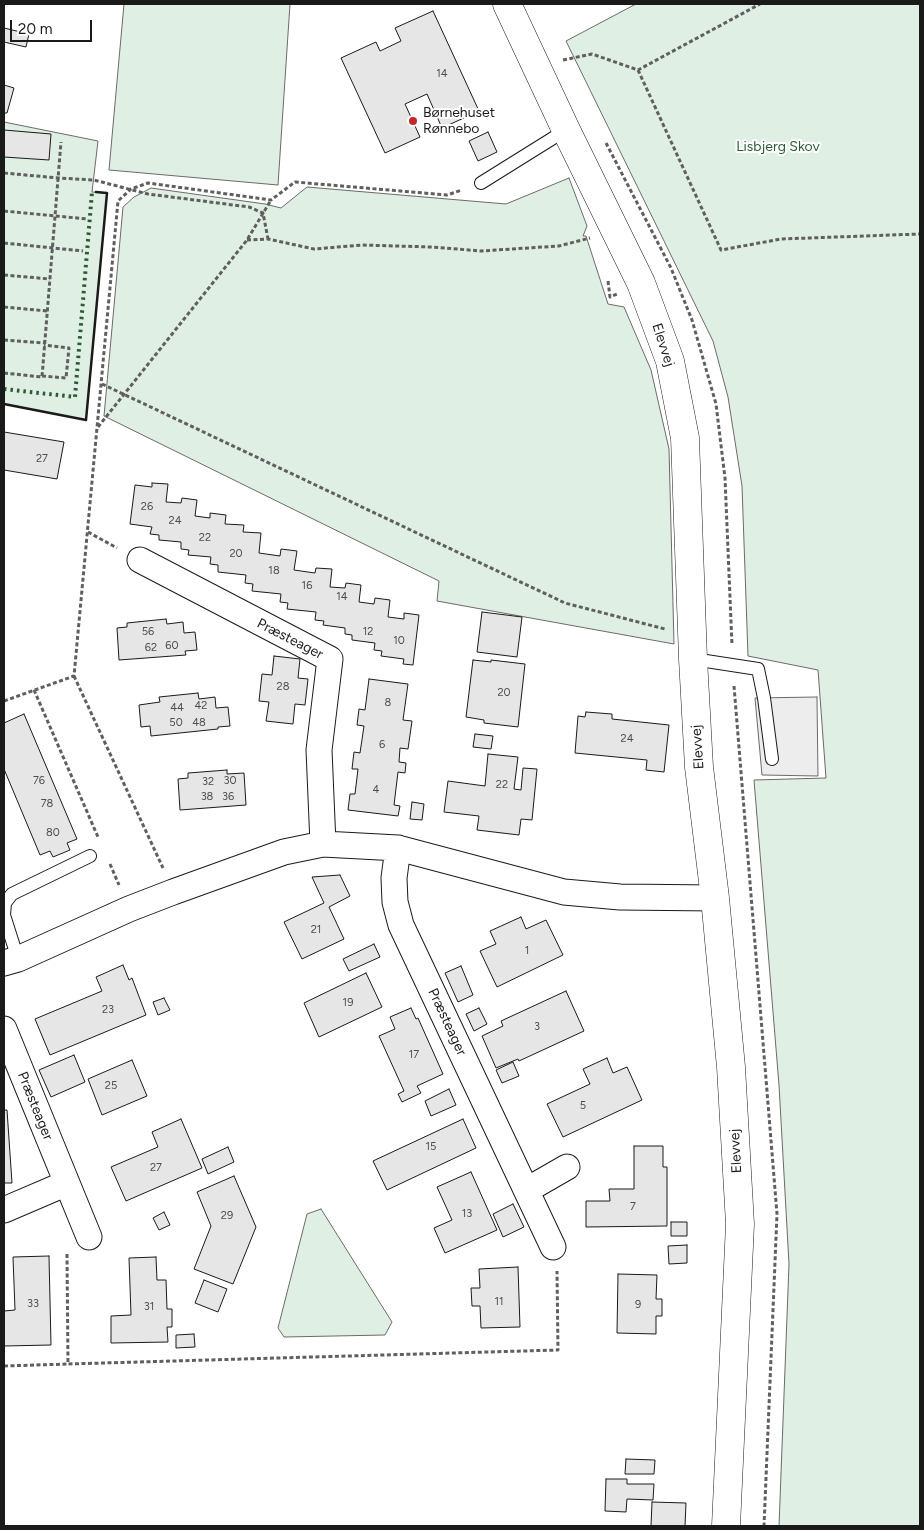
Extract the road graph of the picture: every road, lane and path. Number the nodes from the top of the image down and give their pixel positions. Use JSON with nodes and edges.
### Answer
{"nodes":[{"id":1,"x":507,"y":4,"type":"edge"},
{"id":2,"x":760,"y":4,"type":"edge"},
{"id":3,"x":535,"y":64,"type":"junction"},
{"id":4,"x":638,"y":70,"type":"junction"},
{"id":5,"x":566,"y":130,"type":"junction"},
{"id":6,"x":61,"y":142,"type":"dead end"},
{"id":7,"x":4,"y":173,"type":"edge"},
{"id":8,"x":58,"y":178,"type":"junction"},
{"id":9,"x":481,"y":183,"type":"joint"},
{"id":10,"x":132,"y":189,"type":"junction"},
{"id":11,"x":271,"y":200,"type":"junction"},
{"id":12,"x":4,"y":211,"type":"edge"},
{"id":13,"x":263,"y":213,"type":"junction"},
{"id":14,"x":55,"y":216,"type":"junction"},
{"id":15,"x":86,"y":219,"type":"dead end"},
{"id":16,"x":920,"y":234,"type":"edge"},
{"id":17,"x":594,"y":237,"type":"dead end"},
{"id":18,"x":268,"y":239,"type":"junction"},
{"id":19,"x":247,"y":240,"type":"junction"},
{"id":20,"x":4,"y":243,"type":"edge"},
{"id":21,"x":52,"y":248,"type":"junction"},
{"id":22,"x":84,"y":251,"type":"dead end"},
{"id":23,"x":4,"y":275,"type":"edge"},
{"id":24,"x":50,"y":279,"type":"junction"},
{"id":25,"x":4,"y":307,"type":"edge"},
{"id":26,"x":47,"y":311,"type":"junction"},
{"id":27,"x":4,"y":340,"type":"edge"},
{"id":28,"x":44,"y":344,"type":"junction"},
{"id":29,"x":4,"y":373,"type":"edge"},
{"id":30,"x":42,"y":376,"type":"junction"},
{"id":31,"x":102,"y":384,"type":"junction"},
{"id":32,"x":125,"y":394,"type":"junction"},
{"id":33,"x":98,"y":427,"type":"junction"},
{"id":34,"x":88,"y":532,"type":"junction"},
{"id":35,"x":140,"y":560,"type":"joint"},
{"id":36,"x":692,"y":647,"type":"junction"},
{"id":37,"x":74,"y":676,"type":"junction"},
{"id":38,"x":34,"y":690,"type":"junction"},
{"id":39,"x":4,"y":701,"type":"edge"},
{"id":40,"x":772,"y":759,"type":"dead end"},
{"id":41,"x":323,"y":844,"type":"junction"},
{"id":42,"x":102,"y":845,"type":"dead end"},
{"id":43,"x":398,"y":848,"type":"junction"},
{"id":44,"x":90,"y":856,"type":"dead end"},
{"id":45,"x":110,"y":863,"type":"dead end"},
{"id":46,"x":173,"y":892,"type":"junction"},
{"id":47,"x":715,"y":898,"type":"junction"},
{"id":48,"x":130,"y":909,"type":"junction"},
{"id":49,"x":11,"y":961,"type":"edge"},
{"id":50,"x":4,"y":1030,"type":"edge"},
{"id":51,"x":567,"y":1167,"type":"dead end"},
{"id":52,"x":67,"y":1183,"type":"junction"},
{"id":53,"x":527,"y":1190,"type":"junction"},
{"id":54,"x":4,"y":1210,"type":"edge"},
{"id":55,"x":89,"y":1237,"type":"dead end"},
{"id":56,"x":554,"y":1247,"type":"joint"},
{"id":57,"x":68,"y":1250,"type":"dead end"},
{"id":58,"x":68,"y":1364,"type":"junction"},
{"id":59,"x":4,"y":1366,"type":"edge"},
{"id":60,"x":726,"y":1526,"type":"edge"}],
"edges":[{"from":1,"to":3,"type":"street","name":"Elevvej"},
{"from":2,"to":4,"type":"path"},
{"from":3,"to":4,"type":"path"},
{"from":3,"to":5,"type":"street","name":"Elevvej"},
{"from":4,"to":16,"type":"path"},
{"from":5,"to":9,"type":"lane"},
{"from":5,"to":36,"type":"street","name":"Elevvej"},
{"from":6,"to":8,"type":"path"},
{"from":7,"to":8,"type":"path"},
{"from":8,"to":10,"type":"path"},
{"from":8,"to":14,"type":"path"},
{"from":9,"to":11,"type":"path"},
{"from":10,"to":11,"type":"path"},
{"from":10,"to":13,"type":"path"},
{"from":10,"to":31,"type":"path"},
{"from":11,"to":13,"type":"path"},
{"from":12,"to":14,"type":"path"},
{"from":13,"to":18,"type":"path"},
{"from":13,"to":19,"type":"path"},
{"from":14,"to":15,"type":"path"},
{"from":14,"to":21,"type":"path"},
{"from":17,"to":18,"type":"path"},
{"from":18,"to":19,"type":"path"},
{"from":19,"to":32,"type":"path"},
{"from":20,"to":21,"type":"path"},
{"from":21,"to":22,"type":"path"},
{"from":21,"to":24,"type":"path"},
{"from":23,"to":24,"type":"path"},
{"from":24,"to":26,"type":"path"},
{"from":25,"to":26,"type":"path"},
{"from":26,"to":28,"type":"path"},
{"from":27,"to":28,"type":"path"},
{"from":28,"to":30,"type":"path"},
{"from":28,"to":30,"type":"path"},
{"from":29,"to":30,"type":"path"},
{"from":31,"to":32,"type":"path"},
{"from":31,"to":33,"type":"path"},
{"from":32,"to":33,"type":"path"},
{"from":32,"to":36,"type":"path"},
{"from":33,"to":34,"type":"path"},
{"from":34,"to":35,"type":"path"},
{"from":34,"to":37,"type":"path"},
{"from":35,"to":41,"type":"street","name":"Præsteager"},
{"from":36,"to":40,"type":"lane"},
{"from":36,"to":47,"type":"street","name":"Elevvej"},
{"from":37,"to":38,"type":"path"},
{"from":37,"to":46,"type":"path"},
{"from":38,"to":39,"type":"path"},
{"from":38,"to":42,"type":"path"},
{"from":41,"to":43,"type":"street"},
{"from":41,"to":46,"type":"street"},
{"from":43,"to":47,"type":"street"},
{"from":43,"to":53,"type":"street","name":"Præsteager"},
{"from":44,"to":49,"type":"lane"},
{"from":45,"to":48,"type":"path"},
{"from":46,"to":48,"type":"street"},
{"from":47,"to":60,"type":"street","name":"Elevvej"},
{"from":48,"to":49,"type":"street"},
{"from":50,"to":52,"type":"street","name":"Præsteager"},
{"from":51,"to":53,"type":"street"},
{"from":52,"to":54,"type":"street"},
{"from":52,"to":55,"type":"street","name":"Præsteager"},
{"from":53,"to":56,"type":"street","name":"Præsteager"},
{"from":56,"to":58,"type":"path"},
{"from":57,"to":58,"type":"path"},
{"from":58,"to":59,"type":"path"}]}
